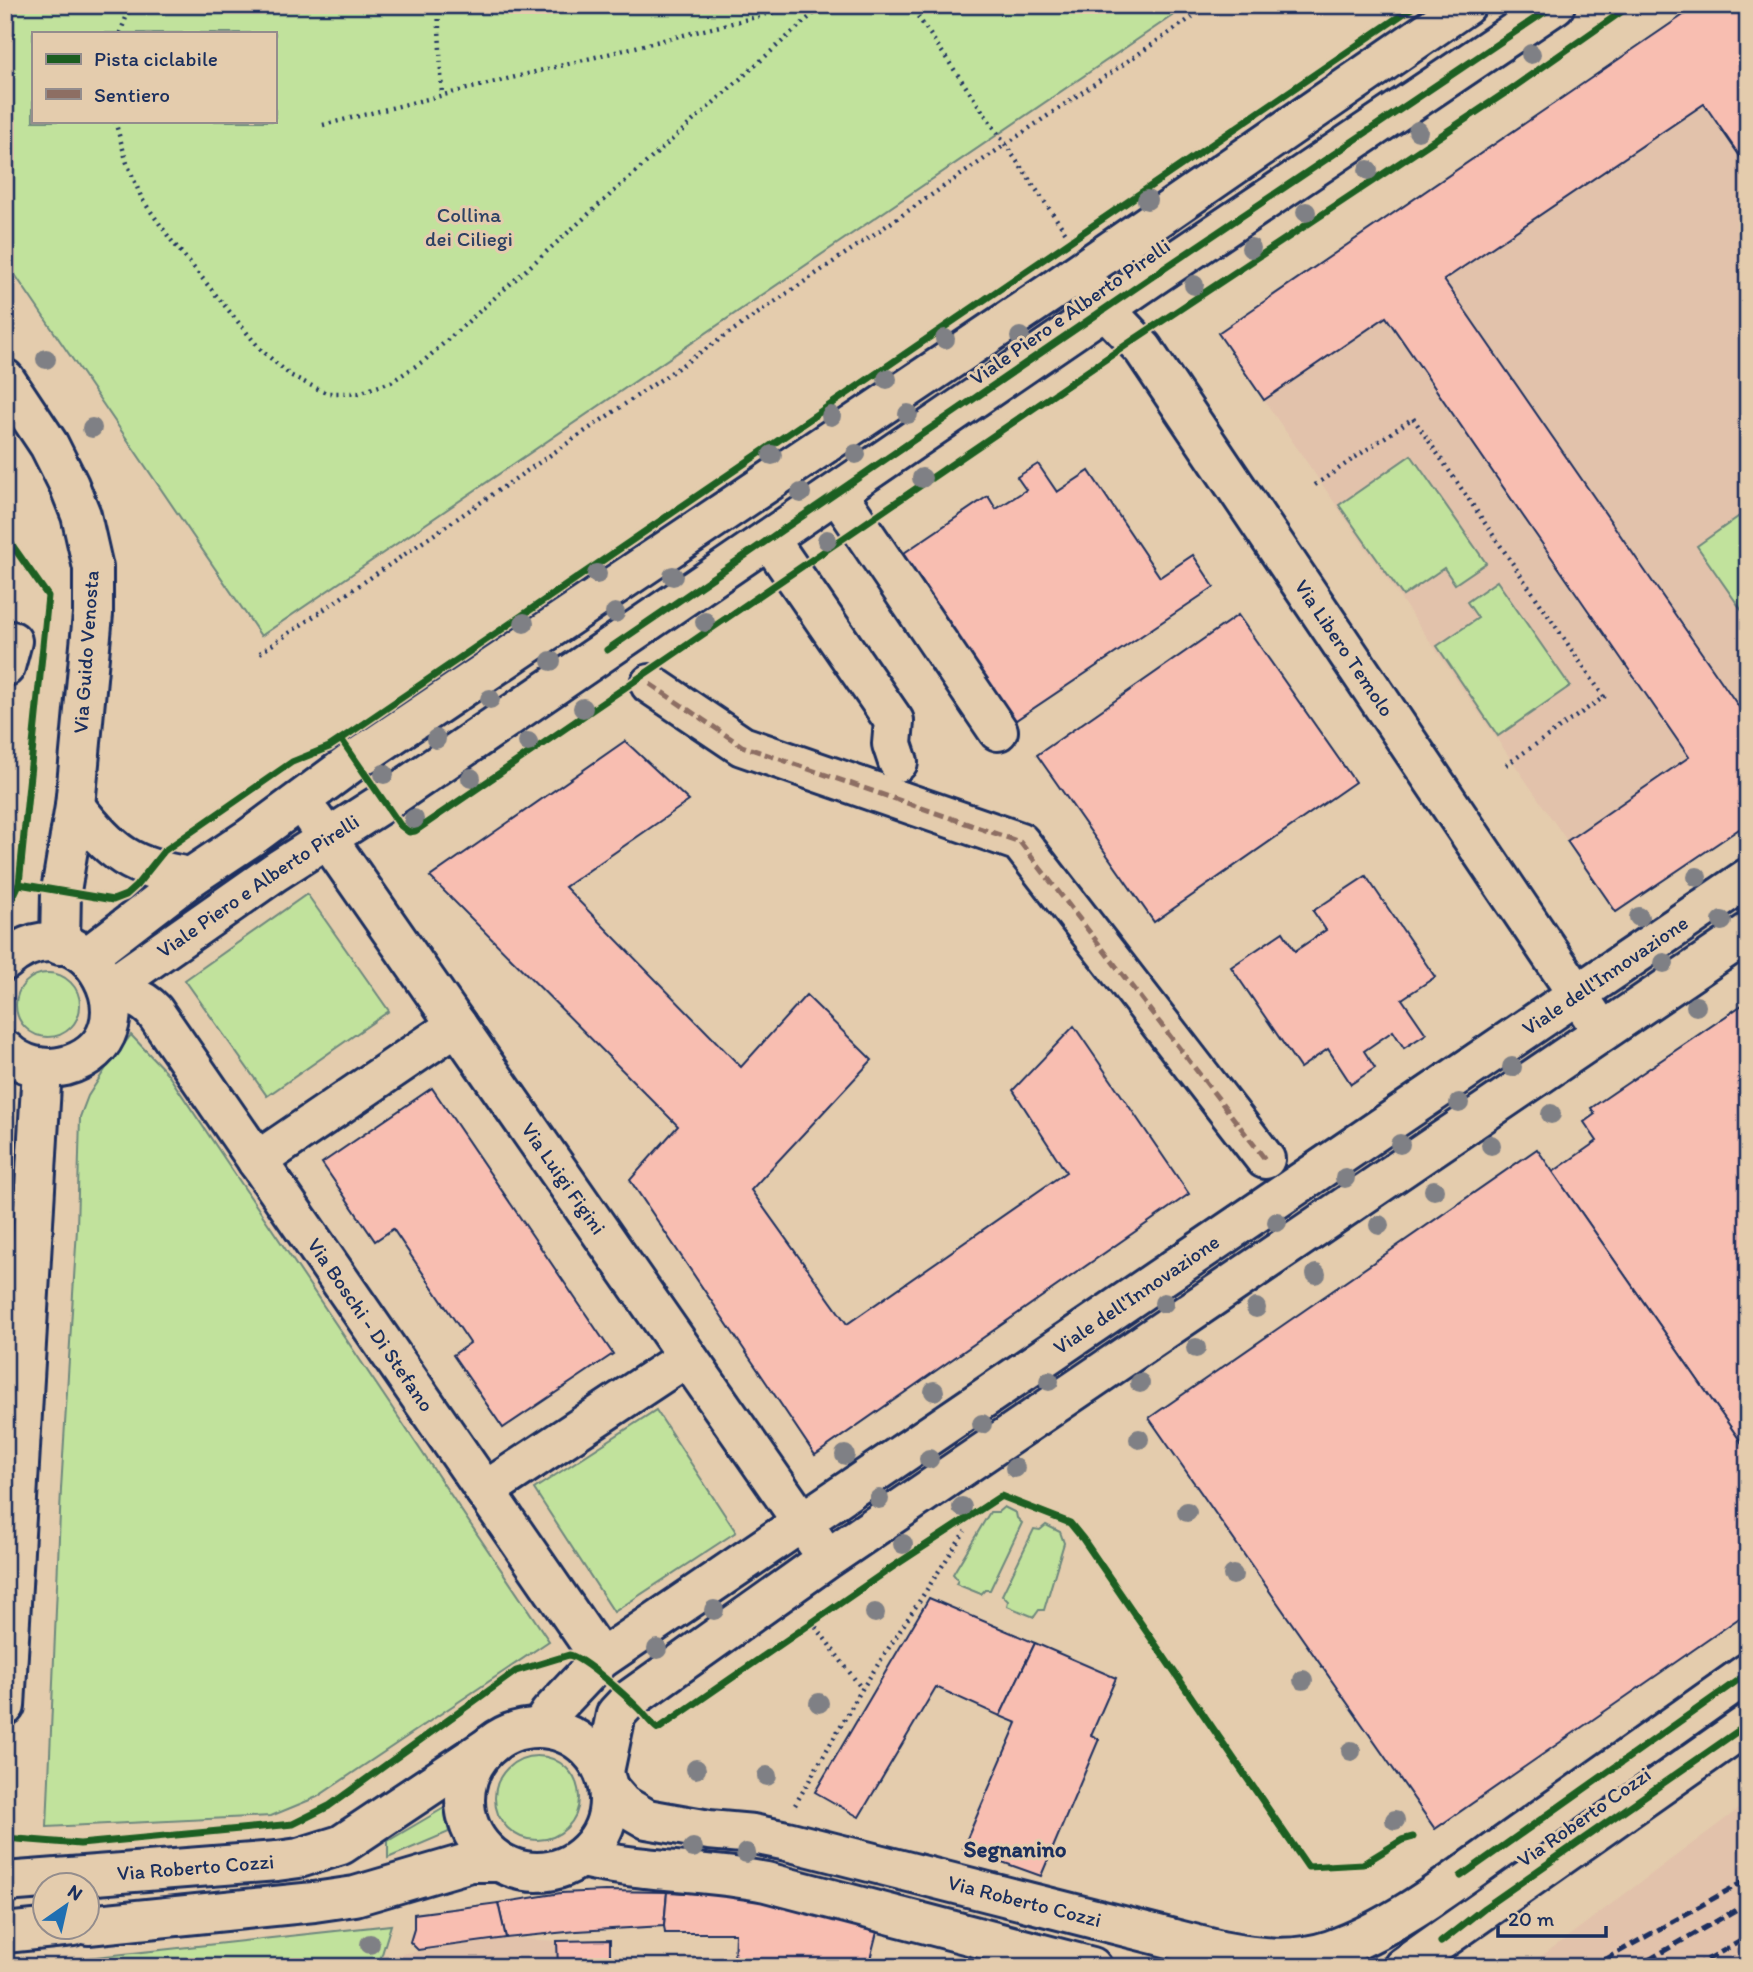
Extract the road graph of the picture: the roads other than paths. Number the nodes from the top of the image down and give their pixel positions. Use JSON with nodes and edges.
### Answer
{"nodes":[{"id":1,"x":1466,"y":5,"type":"edge"},
{"id":2,"x":1555,"y":5,"type":"edge"},
{"id":3,"x":1071,"y":248,"type":"junction"},
{"id":4,"x":1105,"y":309,"type":"junction"},
{"id":5,"x":5,"y":379,"type":"edge"},
{"id":6,"x":837,"y":493,"type":"junction"},
{"id":7,"x":769,"y":539,"type":"junction"},
{"id":8,"x":650,"y":684,"type":"dead end"},
{"id":9,"x":998,"y":731,"type":"dead end"},
{"id":10,"x":898,"y":762,"type":"dead end"},
{"id":11,"x":300,"y":799,"type":"junction"},
{"id":12,"x":75,"y":806,"type":"junction"},
{"id":13,"x":328,"y":839,"type":"junction"},
{"id":14,"x":191,"y":877,"type":"junction"},
{"id":15,"x":1748,"y":878,"type":"edge"},
{"id":16,"x":1748,"y":933,"type":"edge"},
{"id":17,"x":74,"y":951,"type":"junction"},
{"id":18,"x":5,"y":961,"type":"edge"},
{"id":19,"x":109,"y":994,"type":"junction"},
{"id":20,"x":1577,"y":994,"type":"junction"},
{"id":21,"x":457,"y":1025,"type":"junction"},
{"id":22,"x":1602,"y":1032,"type":"junction"},
{"id":23,"x":5,"y":1051,"type":"edge"},
{"id":24,"x":42,"y":1068,"type":"junction"},
{"id":25,"x":1265,"y":1159,"type":"dead end"},
{"id":26,"x":257,"y":1161,"type":"junction"},
{"id":27,"x":687,"y":1357,"type":"junction"},
{"id":28,"x":485,"y":1491,"type":"junction"},
{"id":29,"x":801,"y":1521,"type":"junction"},
{"id":30,"x":827,"y":1559,"type":"junction"},
{"id":31,"x":601,"y":1659,"type":"junction"},
{"id":32,"x":1748,"y":1674,"type":"edge"},
{"id":33,"x":5,"y":1706,"type":"edge"},
{"id":34,"x":1748,"y":1724,"type":"edge"},
{"id":35,"x":540,"y":1728,"type":"junction"},
{"id":36,"x":491,"y":1745,"type":"junction"},
{"id":37,"x":606,"y":1781,"type":"junction"},
{"id":38,"x":341,"y":1845,"type":"junction"},
{"id":39,"x":582,"y":1858,"type":"junction"},
{"id":40,"x":498,"y":1862,"type":"junction"},
{"id":41,"x":5,"y":1882,"type":"edge"},
{"id":42,"x":355,"y":1896,"type":"junction"},
{"id":43,"x":102,"y":1924,"type":"edge"},
{"id":44,"x":32,"y":1931,"type":"edge"},
{"id":45,"x":5,"y":1933,"type":"edge"},
{"id":46,"x":1092,"y":1967,"type":"edge"},
{"id":47,"x":1403,"y":1967,"type":"edge"}],
"edges":[{"from":1,"to":3,"type":"street","name":"Viale Piero e Alberto Pirelli"},
{"from":2,"to":4,"type":"street","name":"Viale Piero e Alberto Pirelli"},
{"from":3,"to":4,"type":"street","name":"Via Libero Temolo"},
{"from":3,"to":11,"type":"street","name":"Viale Piero e Alberto Pirelli"},
{"from":4,"to":6,"type":"street","name":"Viale Piero e Alberto Pirelli"},
{"from":4,"to":20,"type":"street","name":"Via Libero Temolo"},
{"from":5,"to":12,"type":"street","name":"Via Guido Venosta"},
{"from":6,"to":7,"type":"street","name":"Viale Piero e Alberto Pirelli"},
{"from":6,"to":9,"type":"street"},
{"from":7,"to":10,"type":"street"},
{"from":7,"to":13,"type":"street","name":"Viale Piero e Alberto Pirelli"},
{"from":8,"to":25,"type":"street"},
{"from":11,"to":13,"type":"street","name":"Via Luigi Figini"},
{"from":11,"to":14,"type":"street","name":"Viale Piero e Alberto Pirelli"},
{"from":12,"to":14,"type":"street"},
{"from":12,"to":17,"type":"street","name":"Via Guido Venosta"},
{"from":13,"to":19,"type":"street","name":"Viale Piero e Alberto Pirelli"},
{"from":13,"to":21,"type":"street","name":"Via Luigi Figini"},
{"from":14,"to":17,"type":"street","name":"Viale Piero e Alberto Pirelli"},
{"from":15,"to":20,"type":"street","name":"Viale dell'Innovazione"},
{"from":16,"to":22,"type":"street"},
{"from":17,"to":18,"type":"street"},
{"from":17,"to":19,"type":"street"},
{"from":19,"to":24,"type":"street"},
{"from":19,"to":26,"type":"street","name":"Via Boschi - Di Stefano"},
{"from":20,"to":22,"type":"street","name":"Via Libero Temolo"},
{"from":20,"to":29,"type":"street","name":"Viale dell'Innovazione"},
{"from":21,"to":26,"type":"street"},
{"from":21,"to":27,"type":"street","name":"Via Luigi Figini"},
{"from":22,"to":30,"type":"street"},
{"from":23,"to":24,"type":"street"},
{"from":24,"to":33,"type":"street"},
{"from":26,"to":28,"type":"street","name":"Via Boschi - Di Stefano"},
{"from":27,"to":28,"type":"street"},
{"from":27,"to":29,"type":"street","name":"Via Luigi Figini"},
{"from":28,"to":31,"type":"street","name":"Via Boschi - Di Stefano"},
{"from":29,"to":30,"type":"street","name":"Via Luigi Figini"},
{"from":29,"to":31,"type":"street","name":"Viale dell'Innovazione"},
{"from":30,"to":37,"type":"street"},
{"from":31,"to":35,"type":"street","name":"Viale dell'Innovazione"},
{"from":32,"to":37,"type":"street","name":"Via Roberto Cozzi"},
{"from":34,"to":47,"type":"street","name":"Via Roberto Cozzi"},
{"from":35,"to":36,"type":"street","name":"Via Roberto Cozzi"},
{"from":35,"to":37,"type":"street","name":"Via Roberto Cozzi"},
{"from":36,"to":38,"type":"street","name":"Via Roberto Cozzi"},
{"from":36,"to":40,"type":"street","name":"Via Roberto Cozzi"},
{"from":37,"to":39,"type":"street"},
{"from":38,"to":41,"type":"street","name":"Via Roberto Cozzi"},
{"from":38,"to":42,"type":"street"},
{"from":39,"to":40,"type":"street"},
{"from":39,"to":46,"type":"street"},
{"from":40,"to":42,"type":"street"},
{"from":42,"to":43,"type":"street"},
{"from":44,"to":45,"type":"street"}]}
